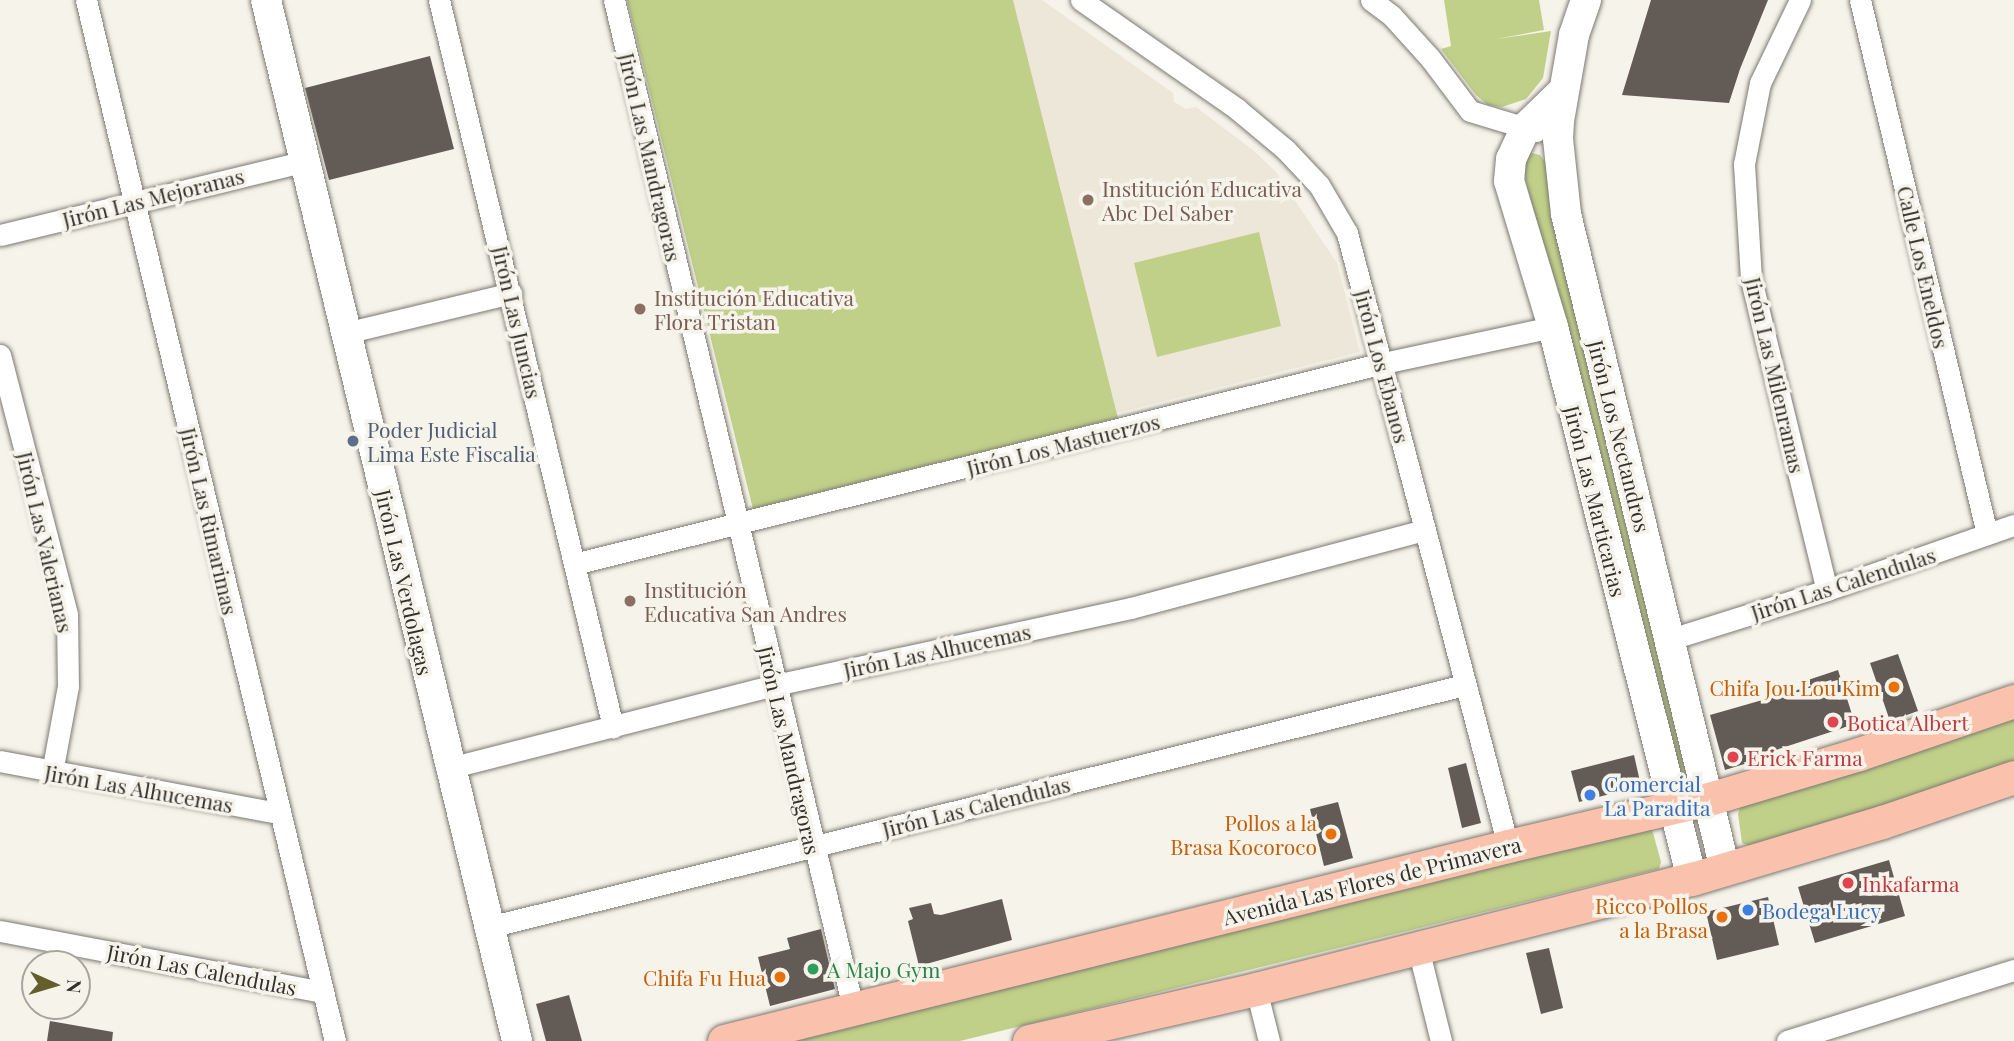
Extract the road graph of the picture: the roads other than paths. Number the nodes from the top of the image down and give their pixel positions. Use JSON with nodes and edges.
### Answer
{"nodes":[{"id":1,"x":86,"y":0,"type":"edge"},
{"id":2,"x":266,"y":0,"type":"edge"},
{"id":3,"x":439,"y":0,"type":"edge"},
{"id":4,"x":614,"y":0,"type":"edge"},
{"id":5,"x":1081,"y":0,"type":"edge"},
{"id":6,"x":1371,"y":0,"type":"edge"},
{"id":7,"x":1586,"y":0,"type":"edge"},
{"id":8,"x":1800,"y":0,"type":"edge"},
{"id":9,"x":1860,"y":0,"type":"edge"},
{"id":10,"x":1562,"y":92,"type":"junction"},
{"id":11,"x":1527,"y":127,"type":"junction"},
{"id":12,"x":1558,"y":139,"type":"junction"},
{"id":13,"x":306,"y":161,"type":"junction"},
{"id":14,"x":135,"y":200,"type":"junction"},
{"id":15,"x":0,"y":235,"type":"edge"},
{"id":16,"x":511,"y":293,"type":"junction"},
{"id":17,"x":1553,"y":327,"type":"junction"},
{"id":18,"x":345,"y":333,"type":"junction"},
{"id":19,"x":0,"y":355,"type":"edge"},
{"id":20,"x":1383,"y":363,"type":"junction"},
{"id":21,"x":737,"y":523,"type":"junction"},
{"id":22,"x":2014,"y":525,"type":"edge"},
{"id":23,"x":1424,"y":530,"type":"junction"},
{"id":24,"x":1987,"y":534,"type":"junction"},
{"id":25,"x":574,"y":564,"type":"junction"},
{"id":26,"x":1827,"y":590,"type":"junction"},
{"id":27,"x":1671,"y":639,"type":"junction"},
{"id":28,"x":775,"y":685,"type":"junction"},
{"id":29,"x":1464,"y":685,"type":"junction"},
{"id":30,"x":2014,"y":701,"type":"edge"},
{"id":31,"x":613,"y":727,"type":"junction"},
{"id":32,"x":0,"y":761,"type":"edge"},
{"id":33,"x":449,"y":768,"type":"junction"},
{"id":34,"x":52,"y":772,"type":"junction"},
{"id":35,"x":2014,"y":777,"type":"edge"},
{"id":36,"x":1709,"y":799,"type":"junction"},
{"id":37,"x":1672,"y":808,"type":"junction"},
{"id":38,"x":278,"y":813,"type":"junction"},
{"id":39,"x":813,"y":846,"type":"junction"},
{"id":40,"x":1508,"y":846,"type":"junction"},
{"id":41,"x":1725,"y":869,"type":"junction"},
{"id":42,"x":1692,"y":879,"type":"junction"},
{"id":43,"x":489,"y":927,"type":"junction"},
{"id":44,"x":0,"y":931,"type":"edge"},
{"id":45,"x":1418,"y":948,"type":"junction"},
{"id":46,"x":2014,"y":970,"type":"edge"},
{"id":47,"x":1256,"y":989,"type":"junction"},
{"id":48,"x":322,"y":992,"type":"junction"},
{"id":49,"x":853,"y":1008,"type":"junction"},
{"id":50,"x":335,"y":1041,"type":"edge"},
{"id":51,"x":517,"y":1041,"type":"edge"},
{"id":52,"x":724,"y":1041,"type":"edge"},
{"id":53,"x":1029,"y":1041,"type":"edge"},
{"id":54,"x":1269,"y":1041,"type":"edge"},
{"id":55,"x":1441,"y":1041,"type":"edge"},
{"id":56,"x":1787,"y":1041,"type":"edge"}],
"edges":[{"from":1,"to":14,"type":"street","name":"Jirón Las Rimarimas"},
{"from":2,"to":13,"type":"street","name":"Jirón Las Verdolagas"},
{"from":3,"to":16,"type":"street","name":"Jirón Las Juncias"},
{"from":4,"to":21,"type":"street","name":"Jirón Las Mandragoras"},
{"from":5,"to":20,"type":"street","name":"Jirón Los Ebanos"},
{"from":6,"to":11,"type":"street"},
{"from":7,"to":10,"type":"street","name":"Jirón Los Nectandros"},
{"from":8,"to":26,"type":"street","name":"Jirón Las Milenramas"},
{"from":9,"to":24,"type":"street","name":"Calle Los Eneldos"},
{"from":10,"to":11,"type":"street","name":"Jirón Las Marticarias"},
{"from":10,"to":12,"type":"street","name":"Jirón Los Nectandros"},
{"from":11,"to":12,"type":"street"},
{"from":11,"to":17,"type":"street","name":"Jirón Las Marticarias"},
{"from":12,"to":27,"type":"street","name":"Jirón Los Nectandros"},
{"from":13,"to":14,"type":"street","name":"Jirón Las Mejoranas"},
{"from":13,"to":18,"type":"street","name":"Jirón Las Verdolagas"},
{"from":14,"to":15,"type":"street","name":"Jirón Las Mejoranas"},
{"from":14,"to":38,"type":"street","name":"Jirón Las Rimarimas"},
{"from":16,"to":18,"type":"street"},
{"from":16,"to":25,"type":"street","name":"Jirón Las Juncias"},
{"from":17,"to":20,"type":"street","name":"Jirón Los Mastuerzos"},
{"from":17,"to":37,"type":"street","name":"Jirón Las Marticarias"},
{"from":18,"to":33,"type":"street","name":"Jirón Las Verdolagas"},
{"from":19,"to":34,"type":"street","name":"Jirón Las Valerianas"},
{"from":20,"to":21,"type":"street","name":"Jirón Los Mastuerzos"},
{"from":20,"to":23,"type":"street","name":"Jirón Los Ebanos"},
{"from":21,"to":25,"type":"street","name":"Jirón Los Mastuerzos"},
{"from":21,"to":28,"type":"street","name":"Jirón Las Mandragoras"},
{"from":22,"to":24,"type":"street","name":"Jirón Las Calendulas"},
{"from":23,"to":28,"type":"street","name":"Jirón Las Alhucemas"},
{"from":23,"to":29,"type":"street","name":"Jirón Los Ebanos"},
{"from":24,"to":26,"type":"street","name":"Jirón Las Calendulas"},
{"from":25,"to":31,"type":"street","name":"Jirón Las Juncias"},
{"from":26,"to":27,"type":"street","name":"Jirón Las Calendulas"},
{"from":27,"to":36,"type":"street","name":"Jirón Los Nectandros"},
{"from":28,"to":31,"type":"street","name":"Jirón Las Alhucemas"},
{"from":28,"to":39,"type":"street","name":"Jirón Las Mandragoras"},
{"from":29,"to":39,"type":"street","name":"Jirón Las Calendulas"},
{"from":29,"to":40,"type":"street","name":"Jirón Los Ebanos"},
{"from":30,"to":36,"type":"main road","name":"Avenida Las Flores de Primavera"},
{"from":31,"to":33,"type":"street","name":"Jirón Las Alhucemas"},
{"from":32,"to":34,"type":"street","name":"Jirón Las Alhucemas"},
{"from":33,"to":43,"type":"street","name":"Jirón Las Verdolagas"},
{"from":34,"to":38,"type":"street","name":"Jirón Las Alhucemas"},
{"from":35,"to":41,"type":"main road"},
{"from":36,"to":37,"type":"main road","name":"Avenida Las Flores de Primavera"},
{"from":36,"to":41,"type":"street","name":"Jirón Los Nectandros"},
{"from":37,"to":40,"type":"main road","name":"Avenida Las Flores de Primavera"},
{"from":37,"to":42,"type":"street","name":"Jirón Las Marticarias"},
{"from":38,"to":48,"type":"street","name":"Jirón Las Rimarimas"},
{"from":39,"to":43,"type":"street","name":"Jirón Las Calendulas"},
{"from":39,"to":49,"type":"street","name":"Jirón Las Mandragoras"},
{"from":40,"to":49,"type":"main road","name":"Avenida Las Flores de Primavera"},
{"from":41,"to":42,"type":"main road"},
{"from":42,"to":45,"type":"main road"},
{"from":43,"to":51,"type":"street","name":"Jirón Las Verdolagas"},
{"from":44,"to":48,"type":"street","name":"Jirón Las Calendulas"},
{"from":45,"to":47,"type":"main road"},
{"from":45,"to":55,"type":"street"},
{"from":46,"to":56,"type":"street"},
{"from":47,"to":53,"type":"main road"},
{"from":47,"to":54,"type":"street"},
{"from":48,"to":50,"type":"street","name":"Jirón Las Rimarimas"},
{"from":49,"to":52,"type":"main road","name":"Avenida Las Flores de Primavera"}]}
